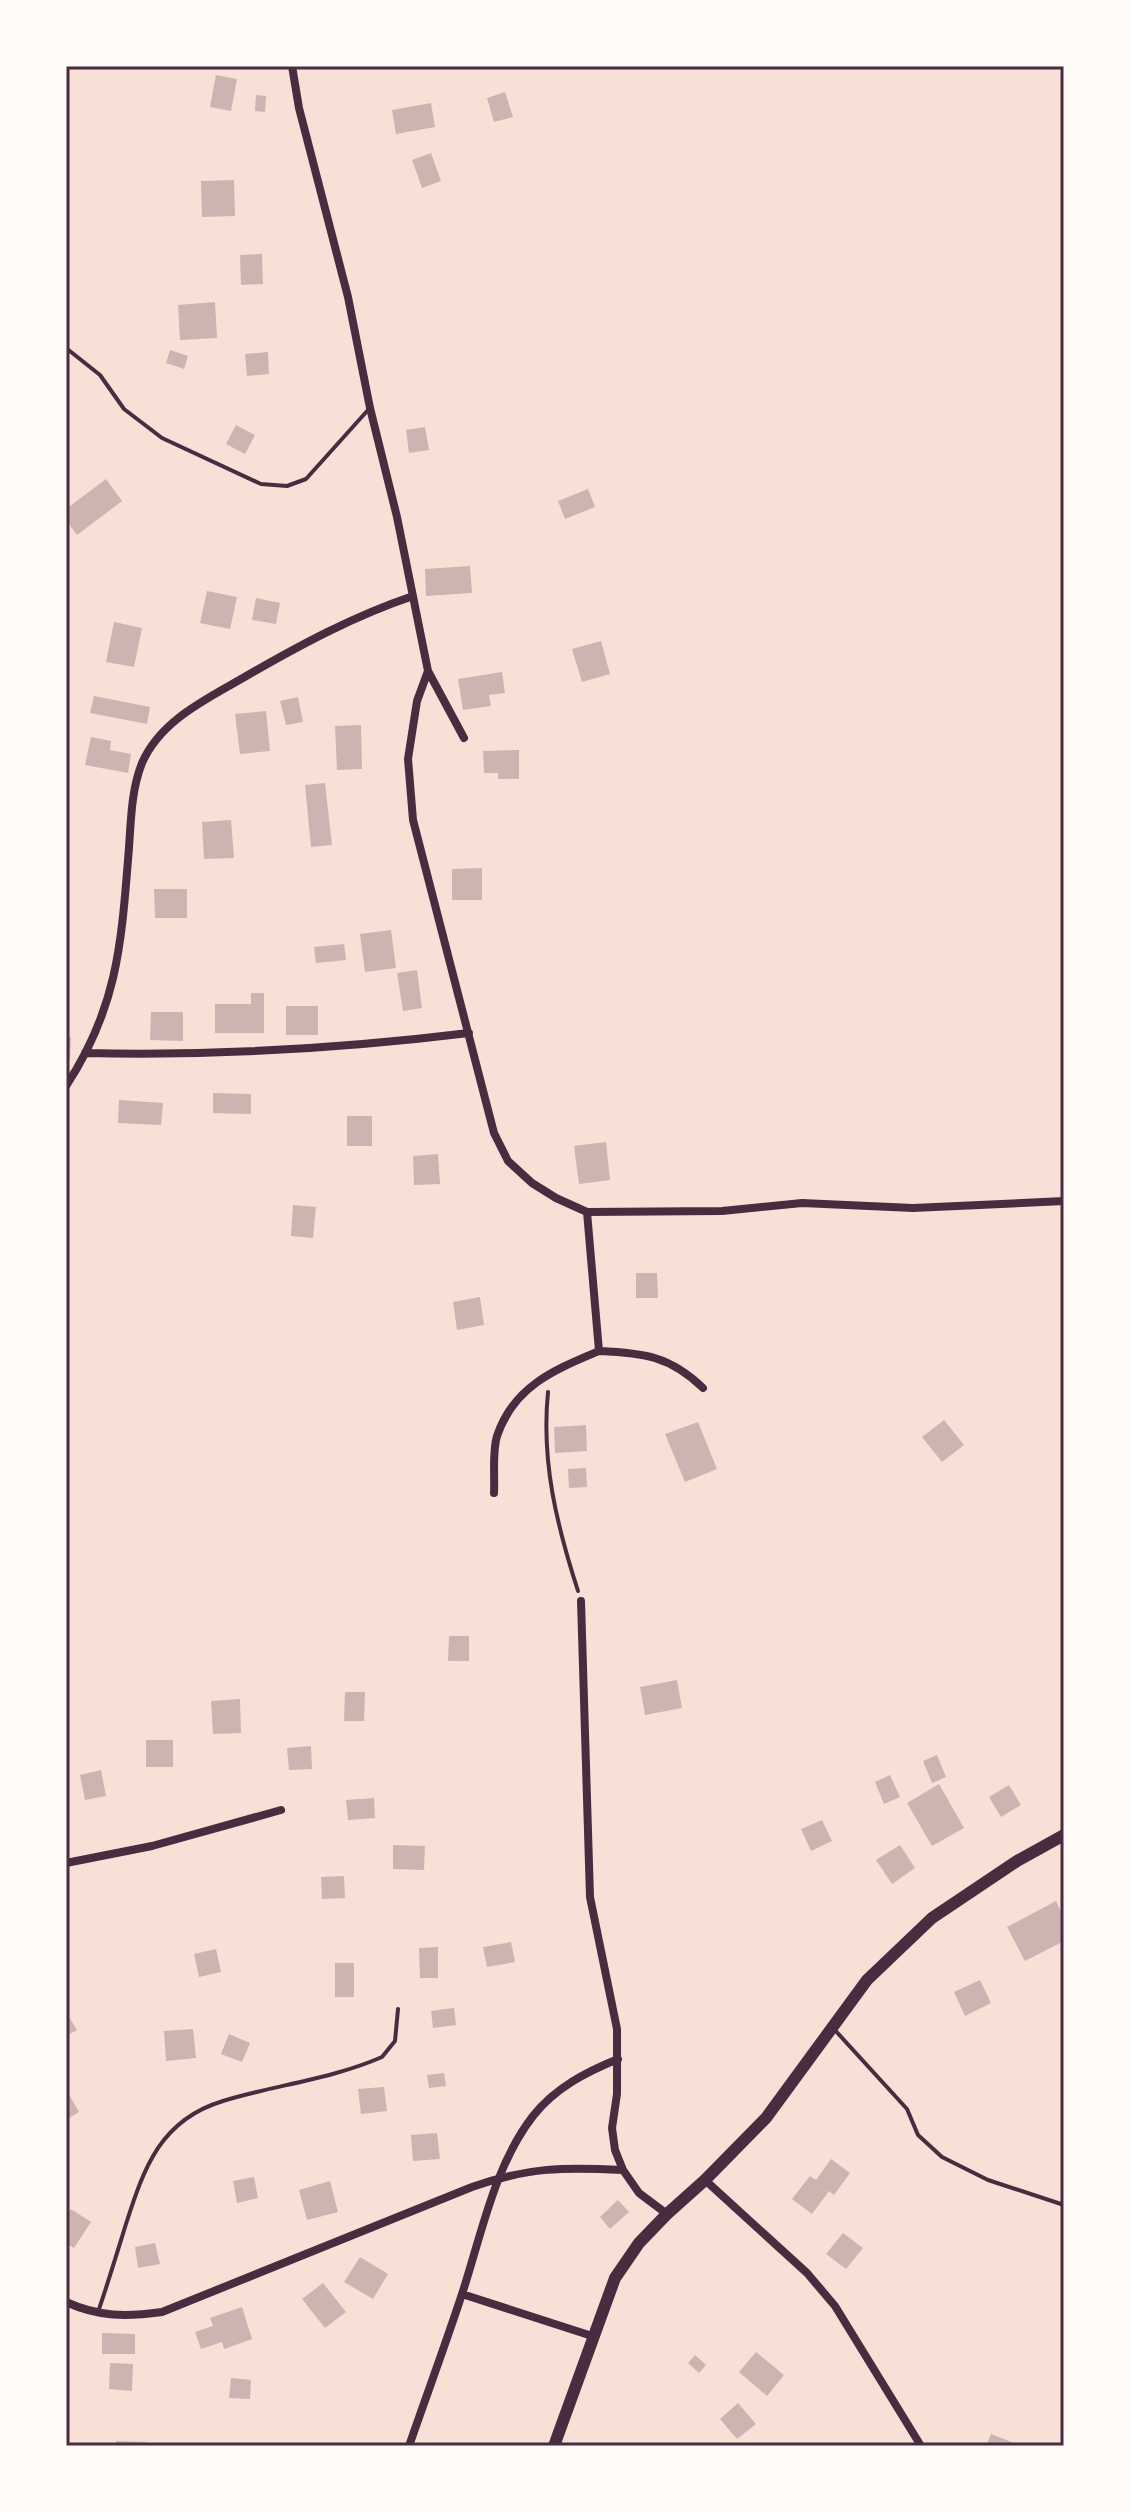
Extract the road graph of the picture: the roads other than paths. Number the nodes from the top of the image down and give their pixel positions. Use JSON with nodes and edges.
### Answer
{"nodes":[{"id":1,"x":292,"y":66,"type":"edge"},
{"id":2,"x":66,"y":348,"type":"edge"},
{"id":3,"x":370,"y":408,"type":"junction"},
{"id":4,"x":413,"y":596,"type":"junction"},
{"id":5,"x":428,"y":671,"type":"junction"},
{"id":6,"x":464,"y":738,"type":"dead end"},
{"id":7,"x":469,"y":1033,"type":"junction"},
{"id":8,"x":85,"y":1053,"type":"junction"},
{"id":9,"x":66,"y":1086,"type":"edge"},
{"id":10,"x":1064,"y":1201,"type":"edge"},
{"id":11,"x":587,"y":1212,"type":"junction"},
{"id":12,"x":599,"y":1351,"type":"junction"},
{"id":13,"x":703,"y":1388,"type":"dead end"},
{"id":14,"x":494,"y":1493,"type":"dead end"},
{"id":15,"x":581,"y":1601,"type":"road end"},
{"id":16,"x":281,"y":1810,"type":"dead end"},
{"id":17,"x":1064,"y":1835,"type":"edge"},
{"id":18,"x":66,"y":1863,"type":"edge"},
{"id":19,"x":398,"y":2009,"type":"dead end"},
{"id":20,"x":832,"y":2028,"type":"junction"},
{"id":21,"x":618,"y":2059,"type":"junction"},
{"id":22,"x":623,"y":2170,"type":"junction"},
{"id":23,"x":500,"y":2177,"type":"junction"},
{"id":24,"x":705,"y":2180,"type":"junction"},
{"id":25,"x":1064,"y":2205,"type":"edge"},
{"id":26,"x":667,"y":2214,"type":"junction"},
{"id":27,"x":462,"y":2294,"type":"junction"},
{"id":28,"x":66,"y":2302,"type":"edge"},
{"id":29,"x":98,"y":2314,"type":"junction"},
{"id":30,"x":592,"y":2336,"type":"junction"},
{"id":31,"x":409,"y":2446,"type":"edge"},
{"id":32,"x":554,"y":2446,"type":"edge"},
{"id":33,"x":921,"y":2446,"type":"edge"}],
"edges":[{"from":1,"to":3,"type":"street"},
{"from":2,"to":3,"type":"lane"},
{"from":3,"to":4,"type":"street"},
{"from":4,"to":5,"type":"street"},
{"from":4,"to":8,"type":"street"},
{"from":5,"to":6,"type":"street"},
{"from":5,"to":7,"type":"street"},
{"from":7,"to":8,"type":"street"},
{"from":7,"to":11,"type":"street"},
{"from":8,"to":9,"type":"street"},
{"from":10,"to":11,"type":"street"},
{"from":11,"to":12,"type":"street"},
{"from":12,"to":13,"type":"street"},
{"from":12,"to":14,"type":"street"},
{"from":15,"to":21,"type":"street"},
{"from":16,"to":18,"type":"street"},
{"from":17,"to":20,"type":"main road"},
{"from":19,"to":29,"type":"lane"},
{"from":20,"to":24,"type":"main road"},
{"from":20,"to":25,"type":"lane"},
{"from":21,"to":22,"type":"street"},
{"from":21,"to":23,"type":"street"},
{"from":22,"to":23,"type":"street"},
{"from":22,"to":26,"type":"street"},
{"from":23,"to":27,"type":"street"},
{"from":23,"to":29,"type":"street"},
{"from":24,"to":26,"type":"main road"},
{"from":24,"to":33,"type":"street"},
{"from":26,"to":30,"type":"main road"},
{"from":27,"to":30,"type":"street"},
{"from":27,"to":31,"type":"street"},
{"from":28,"to":29,"type":"street"},
{"from":30,"to":32,"type":"main road"}]}
